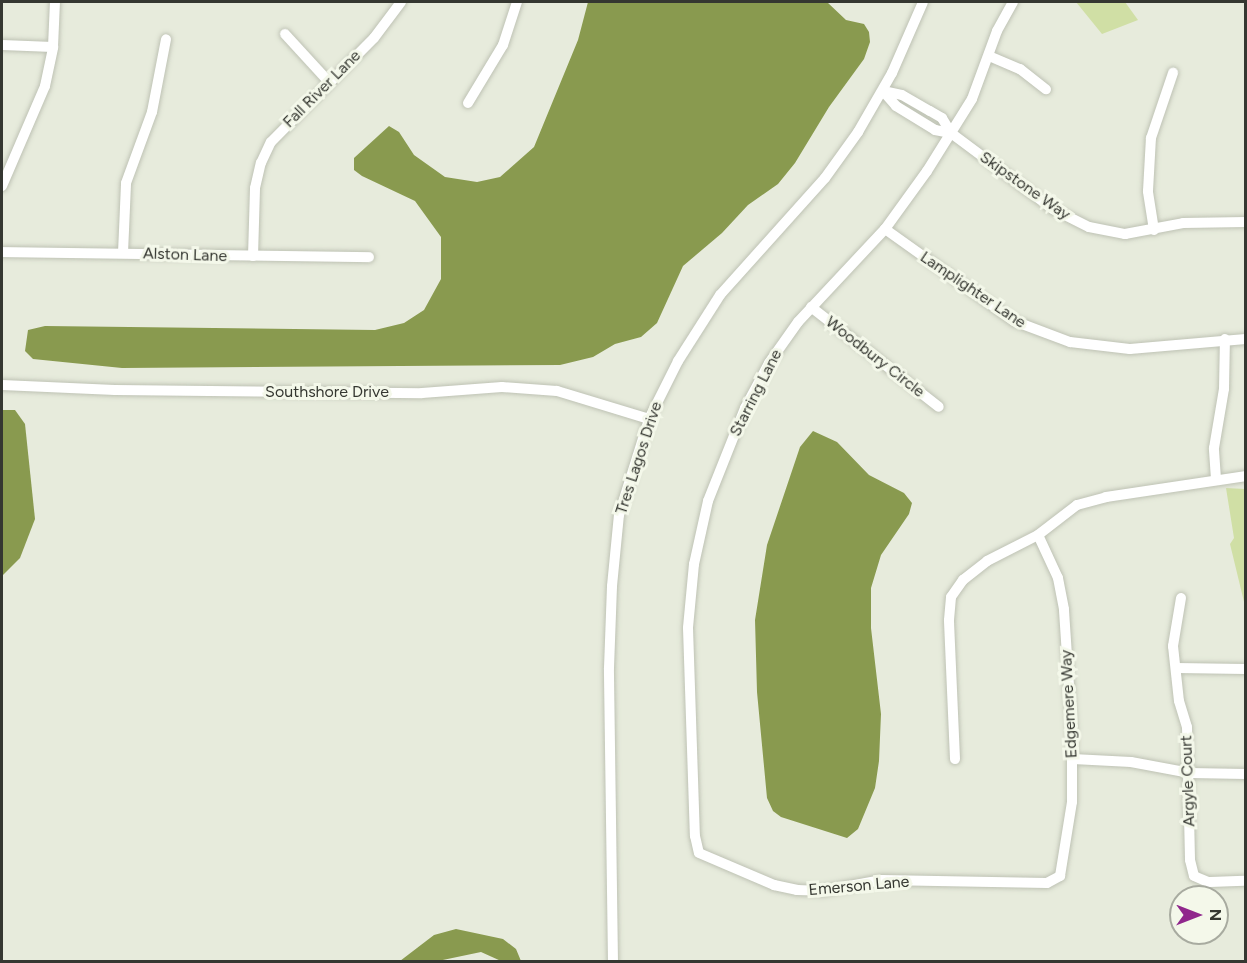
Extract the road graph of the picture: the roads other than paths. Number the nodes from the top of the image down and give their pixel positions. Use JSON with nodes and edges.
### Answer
{"nodes":[{"id":1,"x":55,"y":2,"type":"edge"},
{"id":2,"x":401,"y":2,"type":"edge"},
{"id":3,"x":517,"y":2,"type":"edge"},
{"id":4,"x":923,"y":2,"type":"edge"},
{"id":5,"x":1013,"y":2,"type":"edge"},
{"id":6,"x":285,"y":34,"type":"dead end"},
{"id":7,"x":166,"y":39,"type":"dead end"},
{"id":8,"x":2,"y":45,"type":"edge"},
{"id":9,"x":53,"y":47,"type":"junction"},
{"id":10,"x":989,"y":56,"type":"junction"},
{"id":11,"x":1173,"y":73,"type":"dead end"},
{"id":12,"x":328,"y":82,"type":"junction"},
{"id":13,"x":1046,"y":89,"type":"dead end"},
{"id":14,"x":883,"y":91,"type":"junction"},
{"id":15,"x":468,"y":104,"type":"dead end"},
{"id":16,"x":951,"y":134,"type":"junction"},
{"id":17,"x":6,"y":161,"type":"edge"},
{"id":18,"x":2,"y":186,"type":"edge"},
{"id":19,"x":1245,"y":222,"type":"edge"},
{"id":20,"x":885,"y":229,"type":"junction"},
{"id":21,"x":1154,"y":230,"type":"junction"},
{"id":22,"x":2,"y":252,"type":"edge"},
{"id":23,"x":123,"y":252,"type":"junction"},
{"id":24,"x":254,"y":256,"type":"junction"},
{"id":25,"x":369,"y":257,"type":"dead end"},
{"id":26,"x":811,"y":307,"type":"junction"},
{"id":27,"x":1225,"y":339,"type":"junction"},
{"id":28,"x":1245,"y":339,"type":"edge"},
{"id":29,"x":2,"y":385,"type":"edge"},
{"id":30,"x":939,"y":407,"type":"dead end"},
{"id":31,"x":649,"y":419,"type":"junction"},
{"id":32,"x":1245,"y":476,"type":"edge"},
{"id":33,"x":1216,"y":479,"type":"junction"},
{"id":34,"x":1038,"y":535,"type":"junction"},
{"id":35,"x":1181,"y":598,"type":"dead end"},
{"id":36,"x":1176,"y":668,"type":"junction"},
{"id":37,"x":1245,"y":669,"type":"edge"},
{"id":38,"x":955,"y":759,"type":"dead end"},
{"id":39,"x":1073,"y":759,"type":"junction"},
{"id":40,"x":1190,"y":773,"type":"junction"},
{"id":41,"x":1245,"y":774,"type":"edge"},
{"id":42,"x":699,"y":853,"type":"joint"},
{"id":43,"x":1060,"y":876,"type":"joint"},
{"id":44,"x":1245,"y":881,"type":"edge"},
{"id":45,"x":613,"y":962,"type":"edge"}],
"edges":[{"from":1,"to":9,"type":"street"},
{"from":2,"to":12,"type":"street","name":"Fall River Lane"},
{"from":3,"to":15,"type":"street"},
{"from":4,"to":14,"type":"street","name":"Tres Lagos Drive"},
{"from":5,"to":10,"type":"street","name":"Starring Lane"},
{"from":6,"to":12,"type":"street"},
{"from":7,"to":23,"type":"street"},
{"from":8,"to":9,"type":"street"},
{"from":9,"to":17,"type":"street"},
{"from":10,"to":13,"type":"street"},
{"from":10,"to":16,"type":"street","name":"Starring Lane"},
{"from":11,"to":21,"type":"street"},
{"from":12,"to":24,"type":"street","name":"Fall River Lane"},
{"from":14,"to":16,"type":"street","name":"Skipstone Way"},
{"from":14,"to":31,"type":"street","name":"Tres Lagos Drive"},
{"from":16,"to":20,"type":"street","name":"Starring Lane"},
{"from":16,"to":21,"type":"street","name":"Skipstone Way"},
{"from":17,"to":18,"type":"street"},
{"from":19,"to":21,"type":"street","name":"Skipstone Way"},
{"from":20,"to":26,"type":"street","name":"Starring Lane"},
{"from":20,"to":27,"type":"street","name":"Lamplighter Lane"},
{"from":22,"to":23,"type":"street","name":"Alston Lane"},
{"from":23,"to":24,"type":"street","name":"Alston Lane"},
{"from":24,"to":25,"type":"street","name":"Alston Lane"},
{"from":26,"to":30,"type":"street","name":"Woodbury Circle"},
{"from":26,"to":42,"type":"street","name":"Starring Lane"},
{"from":27,"to":28,"type":"street","name":"Lamplighter Lane"},
{"from":27,"to":33,"type":"street"},
{"from":29,"to":31,"type":"street","name":"Southshore Drive"},
{"from":31,"to":45,"type":"street","name":"Tres Lagos Drive"},
{"from":32,"to":33,"type":"street"},
{"from":33,"to":34,"type":"street"},
{"from":34,"to":38,"type":"street"},
{"from":34,"to":39,"type":"street","name":"Edgemere Way"},
{"from":35,"to":36,"type":"street","name":"Argyle Court"},
{"from":36,"to":37,"type":"street"},
{"from":36,"to":40,"type":"street","name":"Argyle Court"},
{"from":39,"to":40,"type":"street"},
{"from":39,"to":43,"type":"street","name":"Edgemere Way"},
{"from":40,"to":41,"type":"street"},
{"from":40,"to":44,"type":"street","name":"Argyle Court"},
{"from":42,"to":43,"type":"street","name":"Emerson Lane"}]}
